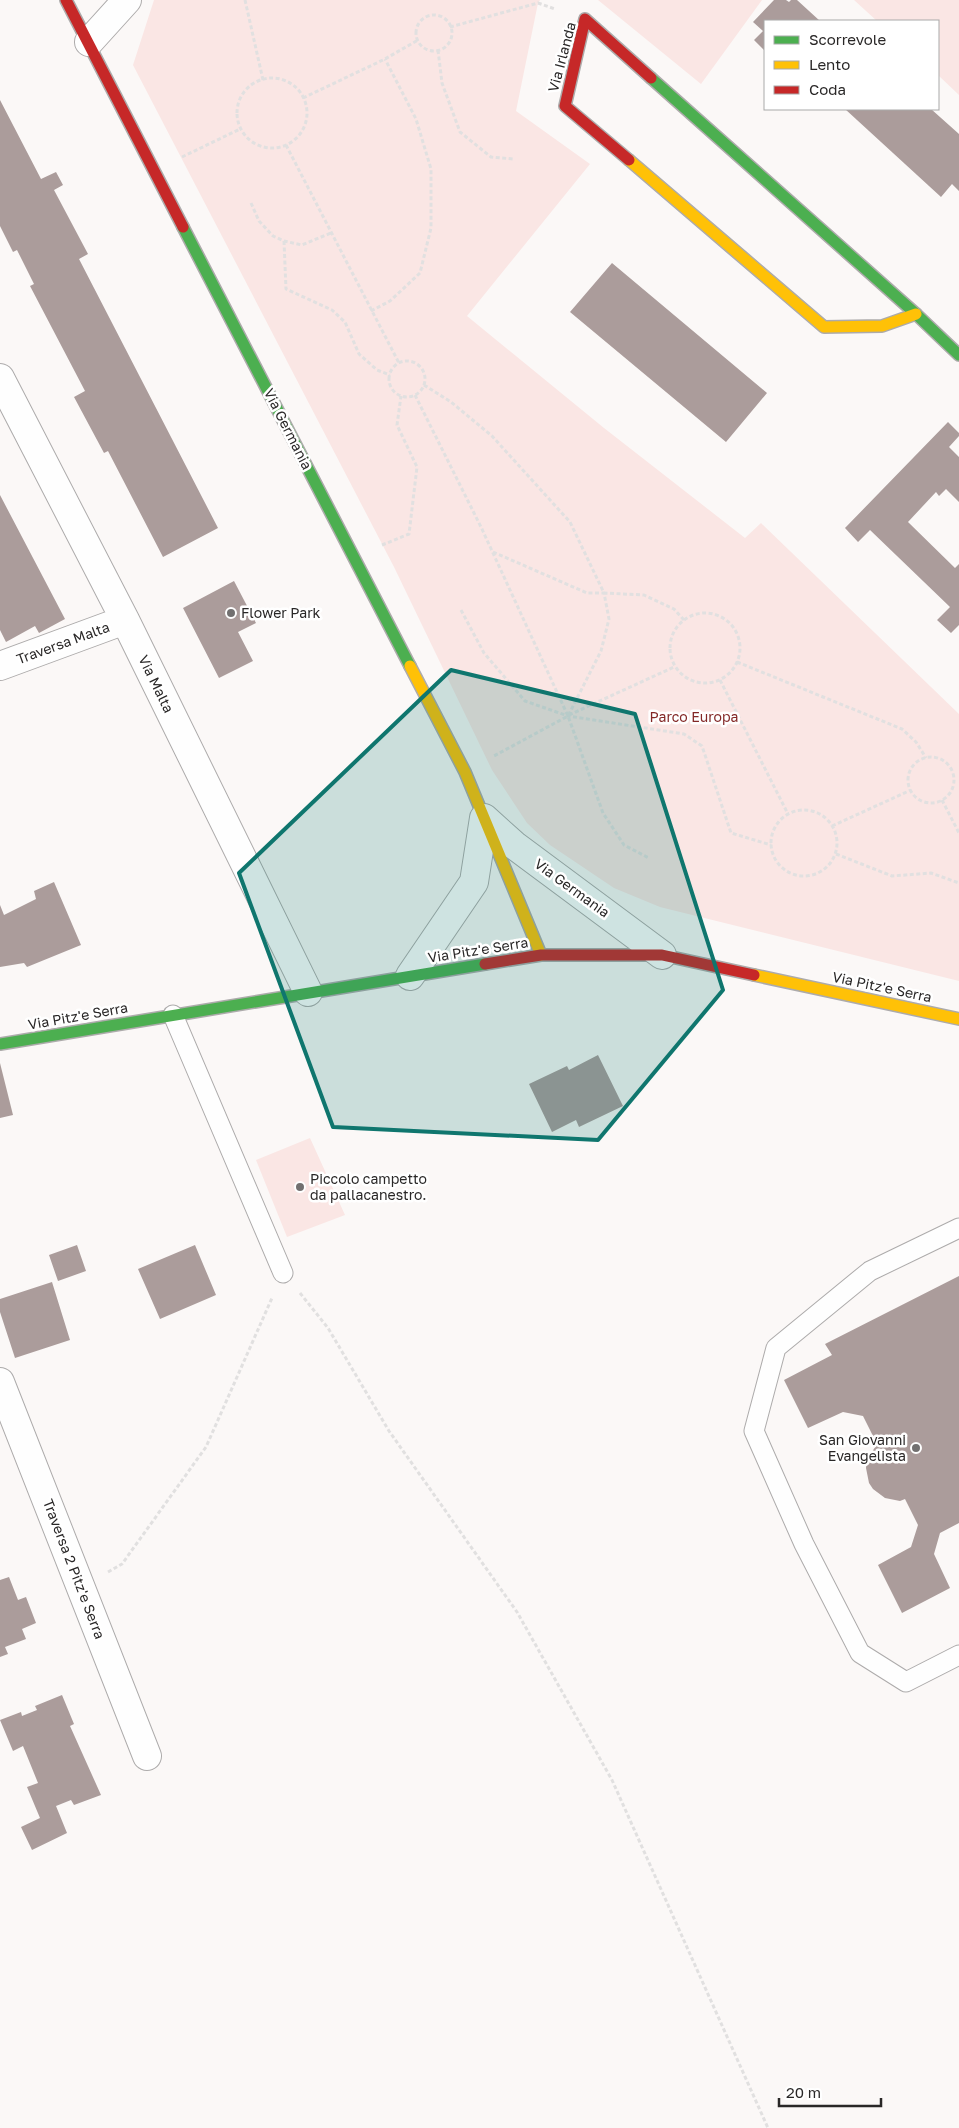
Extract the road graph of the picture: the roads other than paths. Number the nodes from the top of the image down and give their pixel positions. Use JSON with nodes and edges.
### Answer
{"nodes":[{"id":1,"x":66,"y":0,"type":"edge"},
{"id":2,"x":127,"y":0,"type":"edge"},
{"id":3,"x":89,"y":42,"type":"junction"},
{"id":4,"x":916,"y":314,"type":"junction"},
{"id":5,"x":959,"y":355,"type":"edge"},
{"id":6,"x":0,"y":378,"type":"edge"},
{"id":7,"x":125,"y":620,"type":"junction"},
{"id":8,"x":0,"y":666,"type":"edge"},
{"id":9,"x":484,"y":818,"type":"junction"},
{"id":10,"x":541,"y":955,"type":"junction"},
{"id":11,"x":662,"y":955,"type":"junction"},
{"id":12,"x":410,"y":976,"type":"junction"},
{"id":13,"x":308,"y":992,"type":"junction"},
{"id":14,"x":173,"y":1015,"type":"junction"},
{"id":15,"x":959,"y":1019,"type":"edge"},
{"id":16,"x":0,"y":1044,"type":"edge"},
{"id":17,"x":959,"y":1228,"type":"edge"},
{"id":18,"x":283,"y":1272,"type":"road end"},
{"id":19,"x":0,"y":1382,"type":"edge"},
{"id":20,"x":959,"y":1655,"type":"edge"},
{"id":21,"x":147,"y":1756,"type":"dead end"}],
"edges":[{"from":1,"to":3,"type":"street","name":"Via Germania"},
{"from":2,"to":3,"type":"street"},
{"from":3,"to":9,"type":"street","name":"Via Germania"},
{"from":4,"to":4,"type":"street","name":"Via Irlanda"},
{"from":4,"to":5,"type":"street","name":"Via Irlanda"},
{"from":6,"to":7,"type":"street","name":"Via Malta"},
{"from":7,"to":8,"type":"street","name":"Traversa Malta"},
{"from":7,"to":13,"type":"street","name":"Via Malta"},
{"from":9,"to":10,"type":"street","name":"Via Germania"},
{"from":9,"to":11,"type":"street","name":"Via Germania"},
{"from":9,"to":12,"type":"street"},
{"from":10,"to":11,"type":"street","name":"Via Pitz'e Serra"},
{"from":10,"to":12,"type":"street","name":"Via Pitz'e Serra"},
{"from":11,"to":15,"type":"street","name":"Via Pitz'e Serra"},
{"from":12,"to":13,"type":"street","name":"Via Pitz'e Serra"},
{"from":13,"to":14,"type":"street","name":"Via Pitz'e Serra"},
{"from":14,"to":16,"type":"street","name":"Via Pitz'e Serra"},
{"from":14,"to":18,"type":"lane"},
{"from":17,"to":20,"type":"lane"},
{"from":19,"to":21,"type":"street","name":"Traversa 2 Pitz'e Serra"}]}
